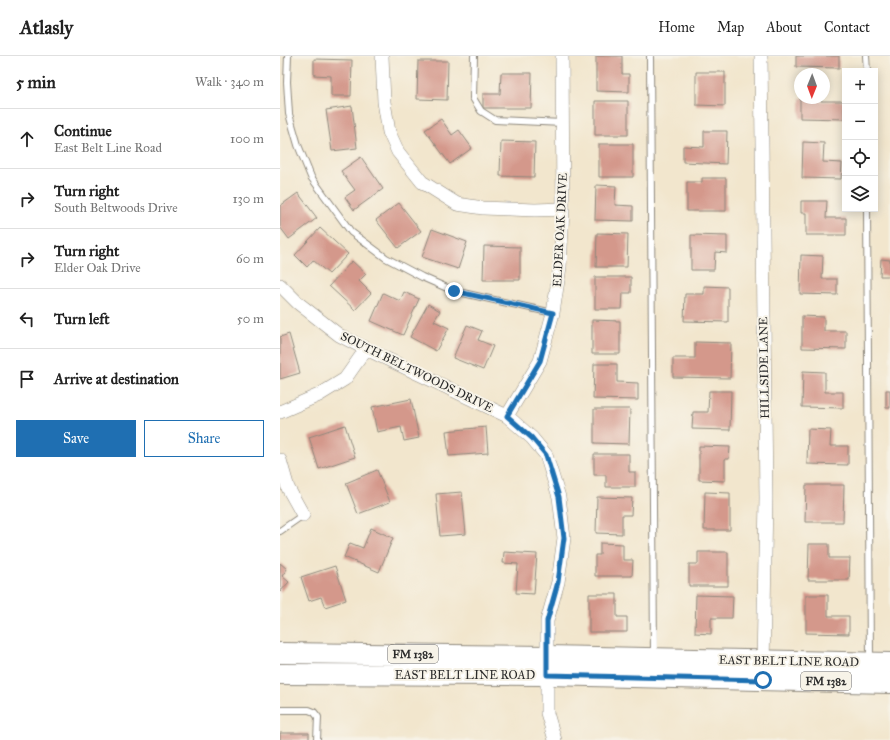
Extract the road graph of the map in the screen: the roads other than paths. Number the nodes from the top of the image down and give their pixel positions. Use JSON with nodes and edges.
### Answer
{"nodes":[{"id":1,"x":288,"y":56,"type":"edge"},
{"id":2,"x":382,"y":56,"type":"edge"},
{"id":3,"x":474,"y":56,"type":"edge"},
{"id":4,"x":562,"y":56,"type":"edge"},
{"id":5,"x":650,"y":56,"type":"edge"},
{"id":6,"x":761,"y":56,"type":"edge"},
{"id":7,"x":866,"y":56,"type":"edge"},
{"id":8,"x":866,"y":68,"type":"edge"},
{"id":9,"x":563,"y":124,"type":"junction"},
{"id":10,"x":563,"y":209,"type":"junction"},
{"id":11,"x":867,"y":212,"type":"edge"},
{"id":12,"x":280,"y":285,"type":"edge"},
{"id":13,"x":553,"y":313,"type":"junction"},
{"id":14,"x":366,"y":349,"type":"junction"},
{"id":15,"x":280,"y":412,"type":"edge"},
{"id":16,"x":507,"y":416,"type":"junction"},
{"id":17,"x":280,"y":460,"type":"edge"},
{"id":18,"x":303,"y":515,"type":"joint"},
{"id":19,"x":280,"y":531,"type":"edge"},
{"id":20,"x":280,"y":653,"type":"edge"},
{"id":21,"x":547,"y":656,"type":"junction"},
{"id":22,"x":654,"y":658,"type":"junction"},
{"id":23,"x":763,"y":660,"type":"junction"},
{"id":24,"x":870,"y":662,"type":"junction"},
{"id":25,"x":890,"y":663,"type":"edge"},
{"id":26,"x":280,"y":674,"type":"edge"},
{"id":27,"x":547,"y":675,"type":"junction"},
{"id":28,"x":763,"y":680,"type":"junction"},
{"id":29,"x":890,"y":683,"type":"edge"},
{"id":30,"x":280,"y":710,"type":"edge"},
{"id":31,"x":317,"y":740,"type":"edge"},
{"id":32,"x":555,"y":740,"type":"edge"}],
"edges":[{"from":1,"to":13,"type":"lane"},
{"from":2,"to":10,"type":"street"},
{"from":3,"to":9,"type":"lane"},
{"from":4,"to":9,"type":"street","name":"ELDER OAK DRIVE"},
{"from":5,"to":22,"type":"lane"},
{"from":6,"to":23,"type":"street","name":"HILLSIDE LANE"},
{"from":7,"to":8,"type":"lane"},
{"from":9,"to":10,"type":"street","name":"ELDER OAK DRIVE"},
{"from":10,"to":13,"type":"street","name":"ELDER OAK DRIVE"},
{"from":11,"to":24,"type":"lane"},
{"from":12,"to":14,"type":"street","name":"SOUTH BELTWOODS DRIVE"},
{"from":13,"to":16,"type":"street","name":"ELDER OAK DRIVE"},
{"from":14,"to":15,"type":"street"},
{"from":14,"to":16,"type":"street","name":"SOUTH BELTWOODS DRIVE"},
{"from":16,"to":21,"type":"street","name":"SOUTH BELTWOODS DRIVE"},
{"from":17,"to":18,"type":"street"},
{"from":18,"to":19,"type":"lane"},
{"from":20,"to":21,"type":"main road","name":"EAST BELT LINE ROAD","number":"FM 1382"},
{"from":21,"to":22,"type":"main road","name":"EAST BELT LINE ROAD","number":"FM 1382"},
{"from":21,"to":27,"type":"street","name":"SOUTH BELTWOODS DRIVE"},
{"from":22,"to":23,"type":"main road","name":"EAST BELT LINE ROAD","number":"FM 1382"},
{"from":23,"to":24,"type":"main road","name":"EAST BELT LINE ROAD","number":"FM 1382"},
{"from":23,"to":28,"type":"street","name":"HILLSIDE LANE"},
{"from":24,"to":25,"type":"main road","name":"EAST BELT LINE ROAD","number":"FM 1382"},
{"from":26,"to":27,"type":"main road","name":"EAST BELT LINE ROAD","number":"FM 1382"},
{"from":27,"to":28,"type":"main road","name":"EAST BELT LINE ROAD","number":"FM 1382"},
{"from":27,"to":32,"type":"street","name":"SOUTH BELTWOODS DRIVE"},
{"from":28,"to":29,"type":"main road","name":"EAST BELT LINE ROAD","number":"FM 1382"},
{"from":30,"to":31,"type":"lane"}]}
